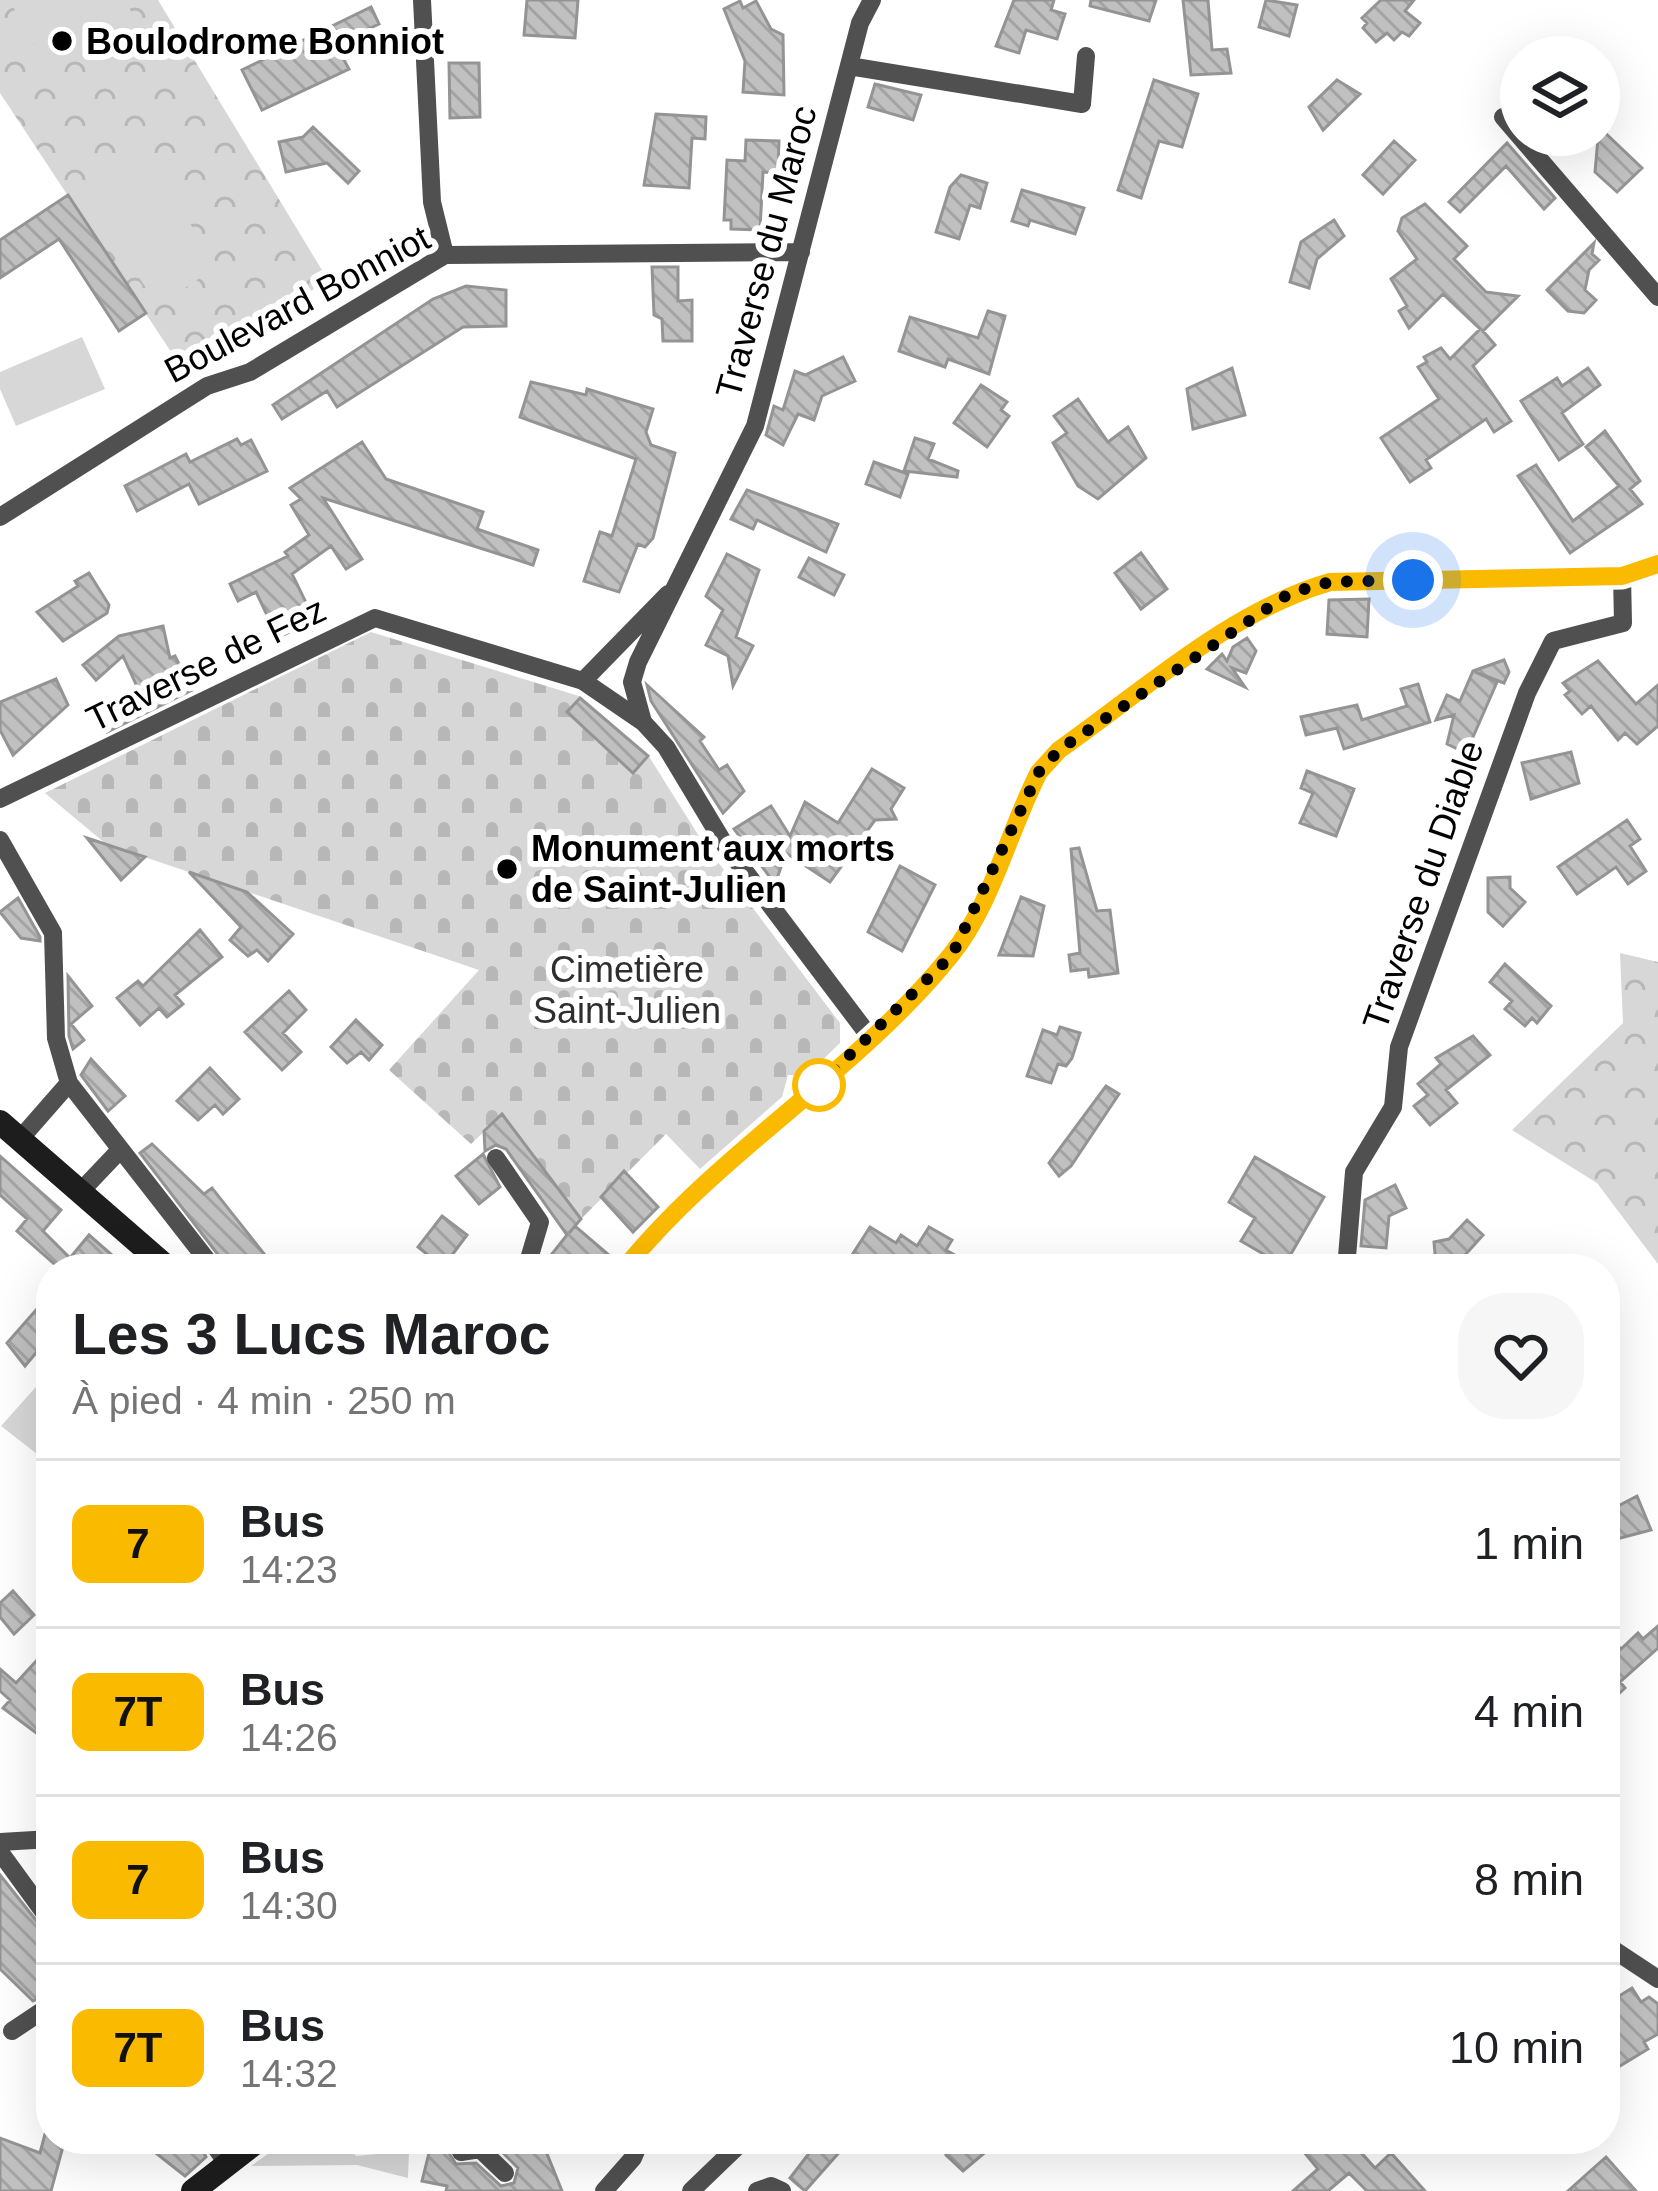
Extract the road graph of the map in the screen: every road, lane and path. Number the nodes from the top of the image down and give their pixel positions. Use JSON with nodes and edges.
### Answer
{"nodes":[{"id":1,"x":422,"y":0,"type":"edge"},
{"id":2,"x":872,"y":0,"type":"edge"},
{"id":3,"x":1086,"y":56,"type":"dead end"},
{"id":4,"x":849,"y":67,"type":"junction"},
{"id":5,"x":1537,"y":156,"type":"edge"},
{"id":6,"x":801,"y":252,"type":"junction"},
{"id":7,"x":445,"y":256,"type":"junction"},
{"id":8,"x":1658,"y":297,"type":"edge"},
{"id":9,"x":0,"y":517,"type":"edge"},
{"id":10,"x":1658,"y":564,"type":"edge"},
{"id":11,"x":1622,"y":576,"type":"junction"},
{"id":12,"x":678,"y":580,"type":"junction"},
{"id":13,"x":584,"y":681,"type":"junction"},
{"id":14,"x":643,"y":722,"type":"junction"},
{"id":15,"x":0,"y":799,"type":"edge"},
{"id":16,"x":0,"y":839,"type":"edge"},
{"id":17,"x":870,"y":1037,"type":"junction"},
{"id":18,"x":69,"y":1083,"type":"junction"},
{"id":19,"x":0,"y":1121,"type":"edge"},
{"id":20,"x":20,"y":1139,"type":"junction"},
{"id":21,"x":119,"y":1151,"type":"junction"},
{"id":22,"x":496,"y":1158,"type":"dead end"},
{"id":23,"x":81,"y":1192,"type":"junction"},
{"id":24,"x":153,"y":1254,"type":"edge"},
{"id":25,"x":202,"y":1254,"type":"edge"},
{"id":26,"x":530,"y":1254,"type":"edge"},
{"id":27,"x":638,"y":1254,"type":"edge"},
{"id":28,"x":1347,"y":1254,"type":"edge"},
{"id":29,"x":36,"y":1840,"type":"edge"},
{"id":30,"x":0,"y":1842,"type":"edge"},
{"id":31,"x":0,"y":1852,"type":"edge"},
{"id":32,"x":36,"y":1901,"type":"edge"},
{"id":33,"x":1620,"y":1953,"type":"edge"},
{"id":34,"x":1658,"y":1979,"type":"edge"},
{"id":35,"x":36,"y":2015,"type":"edge"},
{"id":36,"x":13,"y":2031,"type":"dead end"},
{"id":37,"x":220,"y":2154,"type":"edge"},
{"id":38,"x":238,"y":2154,"type":"edge"},
{"id":39,"x":485,"y":2154,"type":"edge"},
{"id":40,"x":635,"y":2154,"type":"edge"},
{"id":41,"x":730,"y":2154,"type":"edge"},
{"id":42,"x":226,"y":2162,"type":"junction"},
{"id":43,"x":506,"y":2173,"type":"dead end"},
{"id":44,"x":193,"y":2191,"type":"edge"},
{"id":45,"x":604,"y":2191,"type":"edge"},
{"id":46,"x":691,"y":2191,"type":"edge"},
{"id":47,"x":757,"y":2191,"type":"edge"},
{"id":48,"x":782,"y":2191,"type":"edge"}],
"edges":[{"from":1,"to":7,"type":"street"},
{"from":2,"to":4,"type":"street","name":"Traverse du Maroc"},
{"from":3,"to":4,"type":"street"},
{"from":4,"to":6,"type":"street","name":"Traverse du Maroc"},
{"from":5,"to":8,"type":"street"},
{"from":6,"to":7,"type":"street","name":"Boulevard Bonniot"},
{"from":6,"to":12,"type":"street","name":"Traverse du Maroc"},
{"from":7,"to":9,"type":"street","name":"Boulevard Bonniot"},
{"from":10,"to":11,"type":"main road"},
{"from":11,"to":17,"type":"main road"},
{"from":11,"to":28,"type":"street","name":"Traverse du Diable"},
{"from":12,"to":13,"type":"street","name":"Traverse du Maroc"},
{"from":12,"to":14,"type":"street","name":"Traverse du Maroc"},
{"from":13,"to":14,"type":"street"},
{"from":13,"to":15,"type":"street","name":"Traverse de Fez"},
{"from":14,"to":17,"type":"street"},
{"from":16,"to":18,"type":"street"},
{"from":17,"to":27,"type":"main road"},
{"from":18,"to":20,"type":"street"},
{"from":18,"to":21,"type":"street"},
{"from":19,"to":20,"type":"main road"},
{"from":20,"to":23,"type":"main road"},
{"from":21,"to":23,"type":"street"},
{"from":21,"to":25,"type":"street"},
{"from":22,"to":26,"type":"street"},
{"from":23,"to":24,"type":"main road"},
{"from":29,"to":30,"type":"street"},
{"from":31,"to":32,"type":"street"},
{"from":33,"to":34,"type":"street"},
{"from":35,"to":36,"type":"street"},
{"from":37,"to":42,"type":"street"},
{"from":38,"to":42,"type":"main road"},
{"from":39,"to":43,"type":"street"},
{"from":40,"to":45,"type":"street"},
{"from":41,"to":46,"type":"street"},
{"from":42,"to":44,"type":"main road"},
{"from":47,"to":48,"type":"street"}]}
